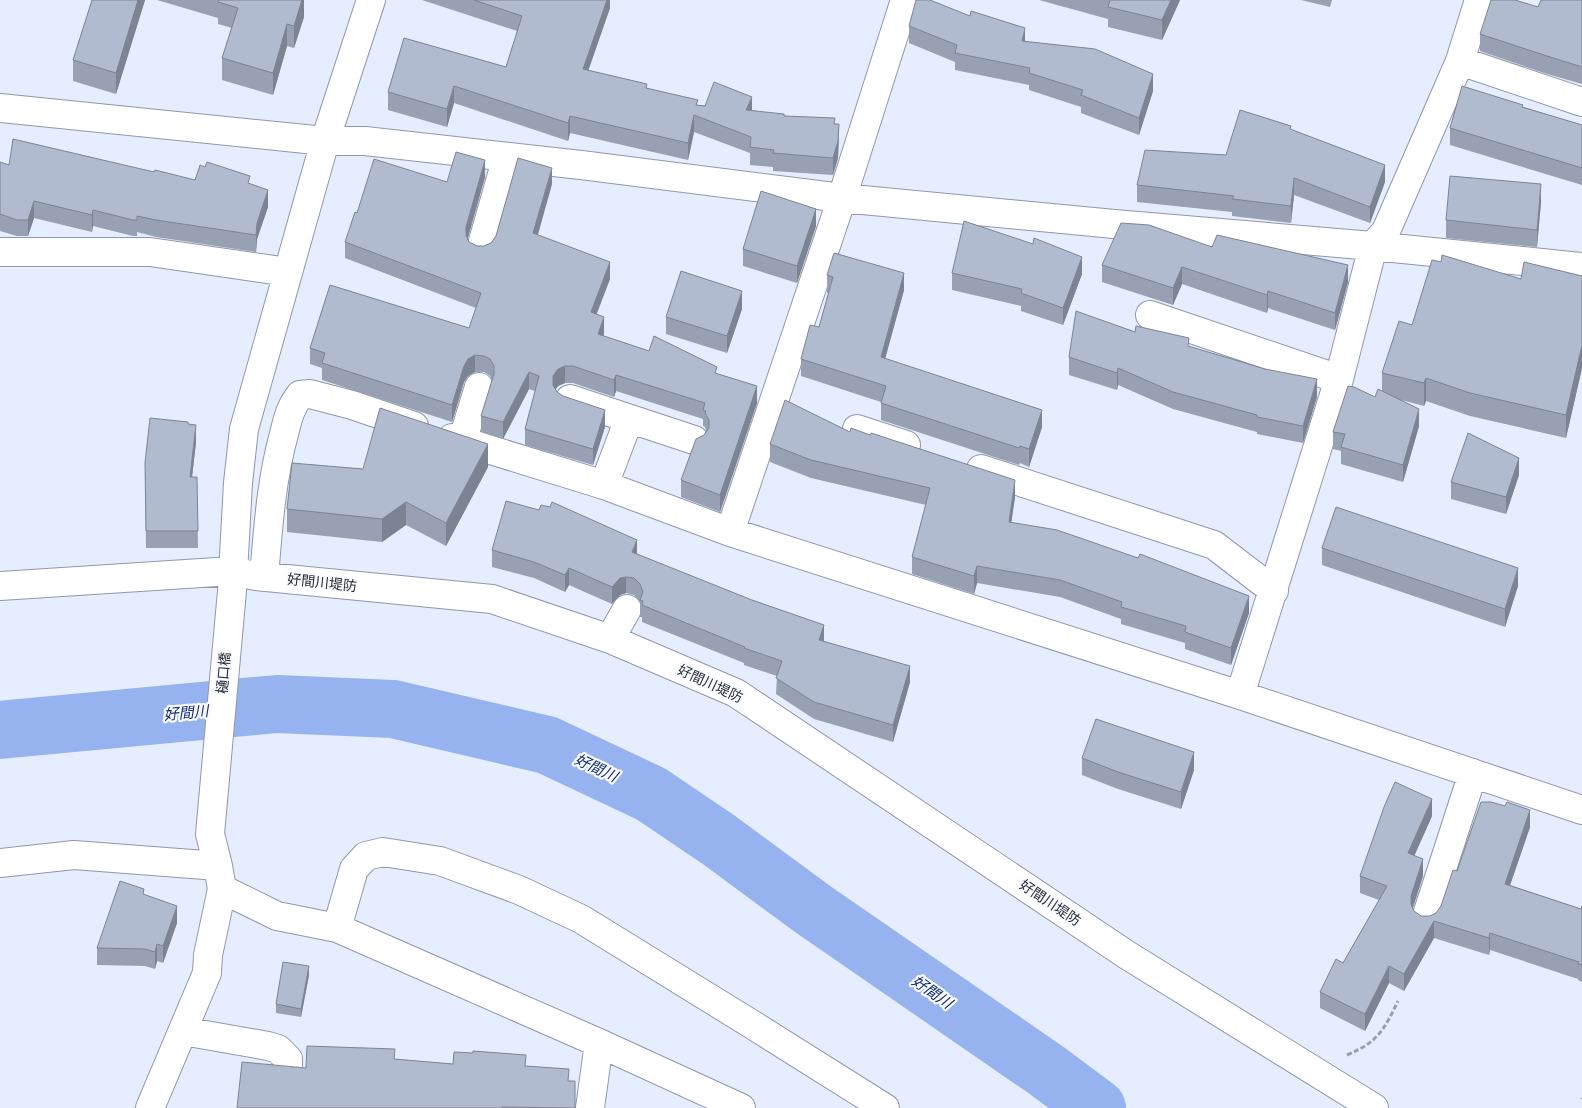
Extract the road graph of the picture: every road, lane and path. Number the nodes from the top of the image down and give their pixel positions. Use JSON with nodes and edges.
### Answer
{"nodes":[{"id":1,"x":371,"y":0,"type":"edge"},
{"id":2,"x":905,"y":0,"type":"edge"},
{"id":3,"x":1479,"y":0,"type":"edge"},
{"id":4,"x":1460,"y":60,"type":"junction"},
{"id":5,"x":1582,"y":102,"type":"edge"},
{"id":6,"x":0,"y":108,"type":"edge"},
{"id":7,"x":325,"y":141,"type":"junction"},
{"id":8,"x":507,"y":157,"type":"junction"},
{"id":9,"x":842,"y":198,"type":"junction"},
{"id":10,"x":1373,"y":246,"type":"junction"},
{"id":11,"x":481,"y":248,"type":"edge"},
{"id":12,"x":0,"y":252,"type":"edge"},
{"id":13,"x":1582,"y":267,"type":"edge"},
{"id":14,"x":288,"y":272,"type":"junction"},
{"id":15,"x":1150,"y":315,"type":"dead end"},
{"id":16,"x":1339,"y":379,"type":"junction"},
{"id":17,"x":479,"y":387,"type":"dead end"},
{"id":18,"x":568,"y":398,"type":"edge"},
{"id":19,"x":629,"y":419,"type":"junction"},
{"id":20,"x":857,"y":429,"type":"edge"},
{"id":21,"x":694,"y":440,"type":"edge"},
{"id":22,"x":462,"y":442,"type":"junction"},
{"id":23,"x":932,"y":454,"type":"edge"},
{"id":24,"x":961,"y":463,"type":"edge"},
{"id":25,"x":604,"y":485,"type":"junction"},
{"id":26,"x":730,"y":532,"type":"junction"},
{"id":27,"x":232,"y":570,"type":"junction"},
{"id":28,"x":264,"y":577,"type":"junction"},
{"id":29,"x":0,"y":586,"type":"edge"},
{"id":30,"x":1274,"y":591,"type":"junction"},
{"id":31,"x":627,"y":610,"type":"dead end"},
{"id":32,"x":610,"y":639,"type":"junction"},
{"id":33,"x":1240,"y":695,"type":"junction"},
{"id":34,"x":1473,"y":773,"type":"junction"},
{"id":35,"x":1582,"y":810,"type":"edge"},
{"id":36,"x":0,"y":863,"type":"edge"},
{"id":37,"x":220,"y":878,"type":"junction"},
{"id":38,"x":1426,"y":918,"type":"edge"},
{"id":39,"x":337,"y":928,"type":"junction"},
{"id":40,"x":1398,"y":1001,"type":"dead end"},
{"id":41,"x":183,"y":1031,"type":"junction"},
{"id":42,"x":599,"y":1043,"type":"junction"},
{"id":43,"x":1299,"y":1061,"type":"junction"},
{"id":44,"x":288,"y":1068,"type":"edge"},
{"id":45,"x":727,"y":1104,"type":"edge"},
{"id":46,"x":150,"y":1108,"type":"edge"},
{"id":47,"x":590,"y":1108,"type":"edge"},
{"id":48,"x":885,"y":1108,"type":"edge"},
{"id":49,"x":1374,"y":1108,"type":"edge"}],
"edges":[{"from":1,"to":7,"type":"street","name":"樋口橋"},
{"from":2,"to":9,"type":"street"},
{"from":3,"to":4,"type":"street"},
{"from":4,"to":5,"type":"street"},
{"from":4,"to":10,"type":"street"},
{"from":6,"to":7,"type":"street"},
{"from":7,"to":8,"type":"street"},
{"from":7,"to":14,"type":"street","name":"樋口橋"},
{"from":8,"to":9,"type":"street"},
{"from":8,"to":11,"type":"street"},
{"from":9,"to":10,"type":"street"},
{"from":9,"to":26,"type":"street"},
{"from":10,"to":13,"type":"street"},
{"from":10,"to":16,"type":"street"},
{"from":12,"to":14,"type":"street"},
{"from":14,"to":27,"type":"street","name":"樋口橋"},
{"from":15,"to":16,"type":"street"},
{"from":16,"to":30,"type":"street"},
{"from":17,"to":22,"type":"street"},
{"from":18,"to":19,"type":"street"},
{"from":19,"to":21,"type":"street"},
{"from":19,"to":25,"type":"street"},
{"from":20,"to":23,"type":"street"},
{"from":22,"to":25,"type":"street"},
{"from":22,"to":28,"type":"street"},
{"from":24,"to":30,"type":"street"},
{"from":25,"to":26,"type":"street"},
{"from":26,"to":33,"type":"street"},
{"from":27,"to":28,"type":"street","name":"好間川堤防"},
{"from":27,"to":29,"type":"street","name":"好間川堤防"},
{"from":27,"to":37,"type":"street","name":"樋口橋"},
{"from":28,"to":32,"type":"street","name":"好間川堤防"},
{"from":30,"to":33,"type":"street"},
{"from":31,"to":32,"type":"street"},
{"from":32,"to":43,"type":"street","name":"好間川堤防"},
{"from":33,"to":34,"type":"street"},
{"from":34,"to":35,"type":"street"},
{"from":34,"to":38,"type":"street"},
{"from":36,"to":37,"type":"street"},
{"from":37,"to":39,"type":"street"},
{"from":37,"to":41,"type":"street"},
{"from":39,"to":42,"type":"street"},
{"from":39,"to":48,"type":"street"},
{"from":40,"to":43,"type":"path"},
{"from":41,"to":44,"type":"street"},
{"from":41,"to":46,"type":"street"},
{"from":42,"to":45,"type":"street"},
{"from":42,"to":47,"type":"street"},
{"from":43,"to":49,"type":"street","name":"好間川堤防"}]}
